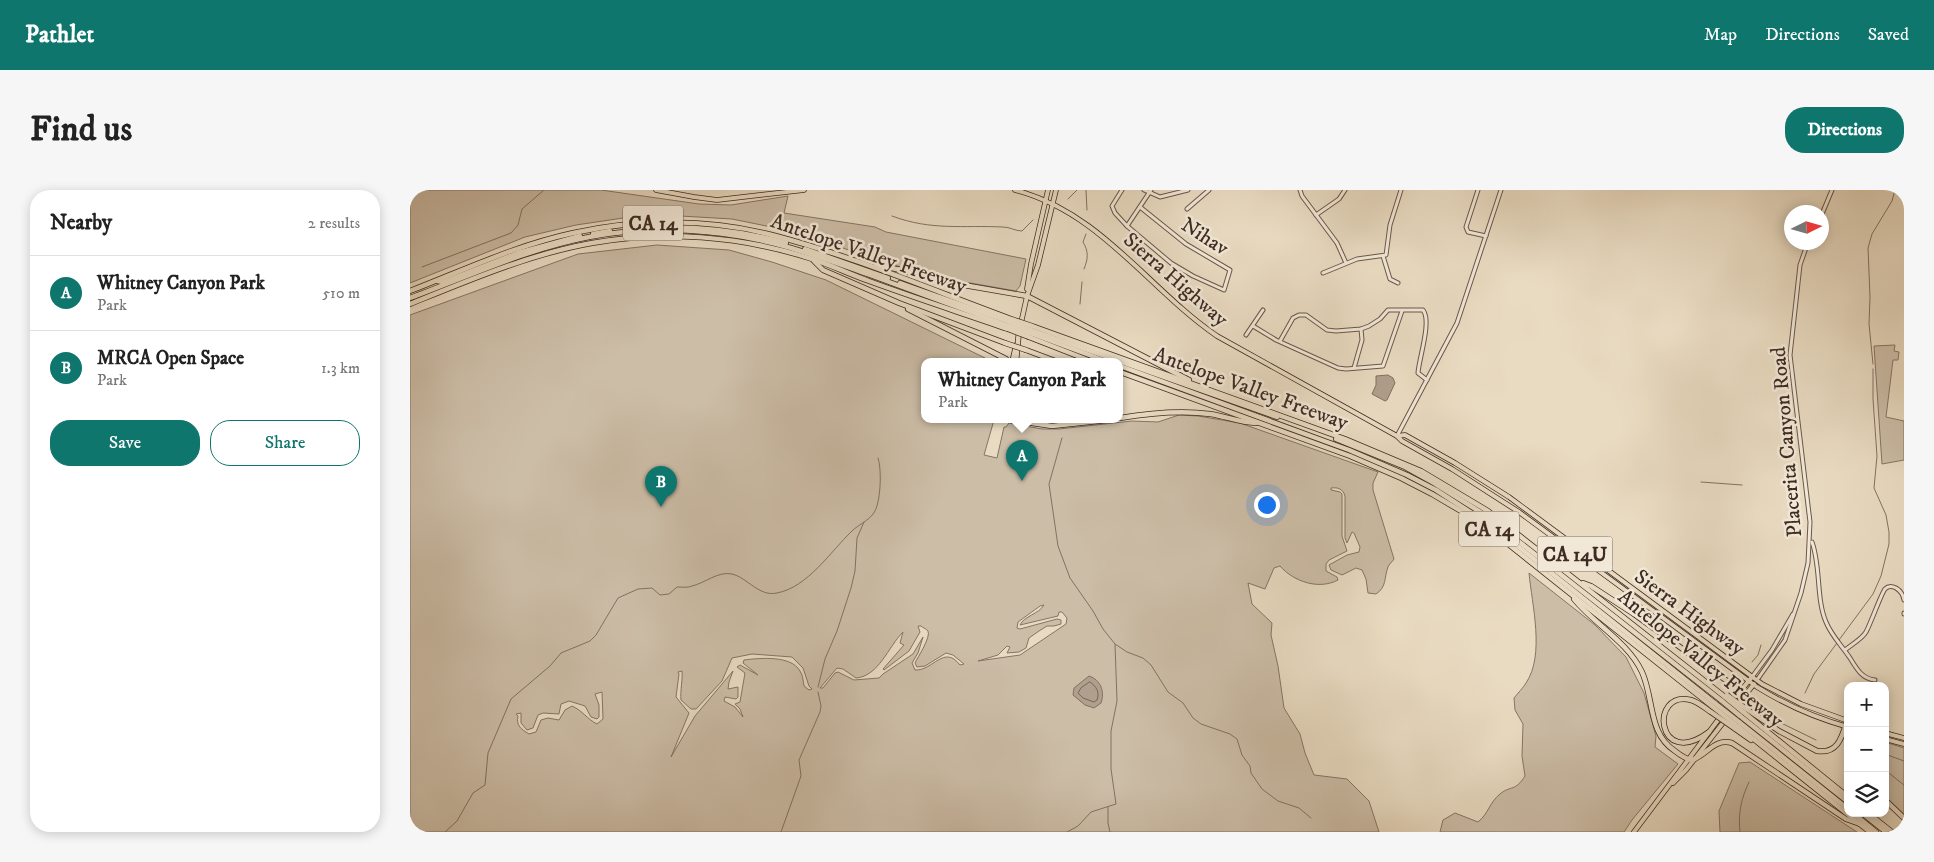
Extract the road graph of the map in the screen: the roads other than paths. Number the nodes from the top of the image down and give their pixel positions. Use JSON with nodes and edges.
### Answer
{"nodes":[{"id":1,"x":656,"y":190,"type":"edge"},
{"id":2,"x":804,"y":190,"type":"edge"},
{"id":3,"x":1015,"y":190,"type":"edge"},
{"id":4,"x":1048,"y":190,"type":"edge"},
{"id":5,"x":1056,"y":190,"type":"edge"},
{"id":6,"x":1122,"y":190,"type":"edge"},
{"id":7,"x":1144,"y":190,"type":"edge"},
{"id":8,"x":1188,"y":190,"type":"edge"},
{"id":9,"x":1209,"y":190,"type":"edge"},
{"id":10,"x":1300,"y":190,"type":"edge"},
{"id":11,"x":1345,"y":190,"type":"edge"},
{"id":12,"x":1401,"y":190,"type":"edge"},
{"id":13,"x":1478,"y":190,"type":"edge"},
{"id":14,"x":1501,"y":190,"type":"edge"},
{"id":15,"x":1832,"y":190,"type":"edge"},
{"id":16,"x":1150,"y":191,"type":"edge"},
{"id":17,"x":1044,"y":201,"type":"junction"},
{"id":18,"x":1051,"y":204,"type":"junction"},
{"id":19,"x":1826,"y":205,"type":"edge"},
{"id":20,"x":1140,"y":207,"type":"junction"},
{"id":21,"x":1187,"y":209,"type":"dead end"},
{"id":22,"x":1316,"y":215,"type":"junction"},
{"id":23,"x":1127,"y":226,"type":"junction"},
{"id":24,"x":1486,"y":236,"type":"junction"},
{"id":25,"x":1804,"y":250,"type":"edge"},
{"id":26,"x":1383,"y":256,"type":"junction"},
{"id":27,"x":811,"y":258,"type":"junction"},
{"id":28,"x":1346,"y":263,"type":"junction"},
{"id":29,"x":871,"y":267,"type":"junction"},
{"id":30,"x":1323,"y":273,"type":"dead end"},
{"id":31,"x":438,"y":281,"type":"junction"},
{"id":32,"x":1398,"y":283,"type":"dead end"},
{"id":33,"x":410,"y":291,"type":"edge"},
{"id":34,"x":1027,"y":296,"type":"junction"},
{"id":35,"x":410,"y":298,"type":"edge"},
{"id":36,"x":899,"y":303,"type":"junction"},
{"id":37,"x":410,"y":304,"type":"edge"},
{"id":38,"x":1263,"y":310,"type":"dead end"},
{"id":39,"x":1402,"y":311,"type":"junction"},
{"id":40,"x":1009,"y":324,"type":"junction"},
{"id":41,"x":1253,"y":326,"type":"junction"},
{"id":42,"x":1020,"y":329,"type":"junction"},
{"id":43,"x":1361,"y":329,"type":"junction"},
{"id":44,"x":1030,"y":332,"type":"junction"},
{"id":45,"x":1246,"y":335,"type":"dead end"},
{"id":46,"x":1280,"y":341,"type":"junction"},
{"id":47,"x":1004,"y":358,"type":"edge"},
{"id":48,"x":1011,"y":358,"type":"edge"},
{"id":49,"x":1016,"y":358,"type":"edge"},
{"id":50,"x":1047,"y":358,"type":"edge"},
{"id":51,"x":1085,"y":358,"type":"edge"},
{"id":52,"x":1098,"y":358,"type":"edge"},
{"id":53,"x":1104,"y":358,"type":"edge"},
{"id":54,"x":1110,"y":358,"type":"edge"},
{"id":55,"x":1123,"y":362,"type":"edge"},
{"id":56,"x":1123,"y":365,"type":"edge"},
{"id":57,"x":1123,"y":367,"type":"edge"},
{"id":58,"x":1354,"y":368,"type":"junction"},
{"id":59,"x":1123,"y":373,"type":"edge"},
{"id":60,"x":1427,"y":380,"type":"junction"},
{"id":61,"x":1206,"y":389,"type":"junction"},
{"id":62,"x":1123,"y":418,"type":"edge"},
{"id":63,"x":1032,"y":423,"type":"edge"},
{"id":64,"x":1080,"y":423,"type":"edge"},
{"id":65,"x":1260,"y":423,"type":"junction"},
{"id":66,"x":1396,"y":436,"type":"junction"},
{"id":67,"x":1378,"y":459,"type":"junction"},
{"id":68,"x":1810,"y":539,"type":"junction"},
{"id":69,"x":1808,"y":568,"type":"junction"},
{"id":70,"x":1818,"y":568,"type":"junction"},
{"id":71,"x":1580,"y":582,"type":"junction"},
{"id":72,"x":1569,"y":592,"type":"junction"},
{"id":73,"x":1904,"y":600,"type":"edge"},
{"id":74,"x":1796,"y":610,"type":"junction"},
{"id":75,"x":1845,"y":650,"type":"junction"},
{"id":76,"x":1752,"y":677,"type":"junction"},
{"id":77,"x":1757,"y":680,"type":"junction"},
{"id":78,"x":1875,"y":680,"type":"dead end"},
{"id":79,"x":1748,"y":681,"type":"junction"},
{"id":80,"x":1753,"y":685,"type":"junction"},
{"id":81,"x":1741,"y":691,"type":"junction"},
{"id":82,"x":1724,"y":698,"type":"junction"},
{"id":83,"x":1715,"y":705,"type":"junction"},
{"id":84,"x":1742,"y":712,"type":"junction"},
{"id":85,"x":1844,"y":720,"type":"edge"},
{"id":86,"x":1736,"y":725,"type":"junction"},
{"id":87,"x":1844,"y":726,"type":"edge"},
{"id":88,"x":1709,"y":732,"type":"junction"},
{"id":89,"x":1844,"y":733,"type":"edge"},
{"id":90,"x":1889,"y":734,"type":"edge"},
{"id":91,"x":1904,"y":738,"type":"edge"},
{"id":92,"x":1889,"y":740,"type":"edge"},
{"id":93,"x":1904,"y":744,"type":"edge"},
{"id":94,"x":1688,"y":759,"type":"junction"},
{"id":95,"x":1695,"y":759,"type":"junction"},
{"id":96,"x":1667,"y":789,"type":"junction"},
{"id":97,"x":1844,"y":794,"type":"edge"},
{"id":98,"x":1844,"y":799,"type":"edge"},
{"id":99,"x":1889,"y":804,"type":"edge"},
{"id":100,"x":1844,"y":806,"type":"edge"},
{"id":101,"x":1858,"y":817,"type":"edge"},
{"id":102,"x":1867,"y":817,"type":"edge"},
{"id":103,"x":1873,"y":817,"type":"edge"},
{"id":104,"x":1904,"y":818,"type":"edge"},
{"id":105,"x":1860,"y":824,"type":"junction"},
{"id":106,"x":1634,"y":832,"type":"edge"},
{"id":107,"x":1870,"y":832,"type":"edge"},
{"id":108,"x":1876,"y":832,"type":"edge"},
{"id":109,"x":1886,"y":832,"type":"edge"},
{"id":110,"x":1892,"y":832,"type":"edge"}],
"edges":[{"from":1,"to":2,"type":"main road"},
{"from":3,"to":17,"type":"main road","name":"Sierra Highway"},
{"from":4,"to":17,"type":"main road"},
{"from":5,"to":18,"type":"main road"},
{"from":6,"to":23,"type":"street"},
{"from":7,"to":16,"type":"street"},
{"from":8,"to":16,"type":"street"},
{"from":9,"to":21,"type":"street"},
{"from":10,"to":22,"type":"street"},
{"from":11,"to":22,"type":"street"},
{"from":12,"to":26,"type":"street"},
{"from":13,"to":24,"type":"street"},
{"from":14,"to":24,"type":"street"},
{"from":15,"to":19,"type":"street"},
{"from":16,"to":20,"type":"street"},
{"from":17,"to":18,"type":"main road","name":"Sierra Highway"},
{"from":17,"to":34,"type":"main road"},
{"from":18,"to":34,"type":"main road"},
{"from":18,"to":66,"type":"main road","name":"Sierra Highway","number":"CA 14U"},
{"from":20,"to":23,"type":"street"},
{"from":20,"to":23,"type":"street","name":"Nihav"},
{"from":22,"to":28,"type":"street"},
{"from":24,"to":60,"type":"street"},
{"from":25,"to":68,"type":"street","name":"Placerita Canyon Road"},
{"from":26,"to":28,"type":"street"},
{"from":26,"to":32,"type":"street"},
{"from":27,"to":36,"type":"highway"},
{"from":27,"to":37,"type":"highway","name":"Antelope Valley Freeway","number":"CA 14"},
{"from":27,"to":40,"type":"highway","name":"Antelope Valley Freeway","number":"CA 14"},
{"from":28,"to":30,"type":"street"},
{"from":29,"to":31,"type":"highway","name":"Antelope Valley Freeway","number":"CA 14"},
{"from":29,"to":34,"type":"highway"},
{"from":29,"to":40,"type":"highway","name":"Antelope Valley Freeway","number":"CA 14"},
{"from":31,"to":33,"type":"highway","name":"Antelope Valley Freeway","number":"CA 14"},
{"from":31,"to":40,"type":"highway"},
{"from":34,"to":42,"type":"main road"},
{"from":34,"to":61,"type":"highway"},
{"from":35,"to":40,"type":"highway"},
{"from":36,"to":47,"type":"highway"},
{"from":36,"to":50,"type":"highway","bridge":true},
{"from":38,"to":41,"type":"street"},
{"from":39,"to":43,"type":"street"},
{"from":39,"to":58,"type":"street"},
{"from":39,"to":60,"type":"street"},
{"from":40,"to":44,"type":"highway","name":"Antelope Valley Freeway","number":"CA 14","bridge":true},
{"from":40,"to":44,"type":"highway","name":"Antelope Valley Freeway","number":"CA 14","bridge":true},
{"from":41,"to":45,"type":"street"},
{"from":41,"to":46,"type":"street"},
{"from":42,"to":48,"type":"main road"},
{"from":42,"to":49,"type":"highway"},
{"from":43,"to":46,"type":"street"},
{"from":43,"to":58,"type":"street"},
{"from":44,"to":51,"type":"highway","name":"Antelope Valley Freeway","number":"CA 14"},
{"from":44,"to":52,"type":"highway"},
{"from":44,"to":53,"type":"highway"},
{"from":44,"to":54,"type":"highway","name":"Antelope Valley Freeway","number":"CA 14"},
{"from":46,"to":58,"type":"street"},
{"from":55,"to":61,"type":"highway","name":"Antelope Valley Freeway","number":"CA 14"},
{"from":56,"to":67,"type":"highway"},
{"from":57,"to":67,"type":"highway"},
{"from":59,"to":65,"type":"highway","name":"Antelope Valley Freeway","number":"CA 14"},
{"from":60,"to":66,"type":"street"},
{"from":61,"to":67,"type":"highway","name":"Antelope Valley Freeway","number":"CA 14"},
{"from":62,"to":65,"type":"highway"},
{"from":63,"to":64,"type":"highway"},
{"from":65,"to":67,"type":"highway","name":"Antelope Valley Freeway","number":"CA 14"},
{"from":66,"to":76,"type":"main road","name":"Sierra Highway","number":"CA 14U"},
{"from":66,"to":79,"type":"main road","name":"Sierra Highway","number":"CA 14U"},
{"from":67,"to":71,"type":"highway","name":"Antelope Valley Freeway","number":"CA 14"},
{"from":67,"to":72,"type":"highway","name":"Antelope Valley Freeway","number":"CA 14"},
{"from":67,"to":82,"type":"highway"},
{"from":67,"to":83,"type":"highway"},
{"from":68,"to":69,"type":"street","name":"Placerita Canyon Road"},
{"from":68,"to":70,"type":"street"},
{"from":69,"to":70,"type":"street"},
{"from":69,"to":74,"type":"street","name":"Placerita Canyon Road"},
{"from":70,"to":75,"type":"street"},
{"from":71,"to":81,"type":"highway"},
{"from":71,"to":82,"type":"highway","name":"Antelope Valley Freeway","number":"CA 14"},
{"from":72,"to":83,"type":"highway","name":"Antelope Valley Freeway","number":"CA 14"},
{"from":72,"to":94,"type":"highway"},
{"from":73,"to":75,"type":"street"},
{"from":74,"to":76,"type":"street","name":"Placerita Canyon Road"},
{"from":74,"to":77,"type":"street","name":"Placerita Canyon Road"},
{"from":75,"to":78,"type":"street"},
{"from":76,"to":77,"type":"main road","name":"Sierra Highway","number":"CA 14U"},
{"from":76,"to":79,"type":"main road","name":"Placerita Canyon Road"},
{"from":77,"to":80,"type":"main road","name":"Placerita Canyon Road"},
{"from":77,"to":85,"type":"main road","name":"Sierra Highway","number":"CA 14U"},
{"from":79,"to":80,"type":"main road","name":"Sierra Highway","number":"CA 14U"},
{"from":79,"to":81,"type":"main road","name":"Placerita Canyon Road"},
{"from":80,"to":87,"type":"main road","name":"Sierra Highway","number":"CA 14U"},
{"from":80,"to":95,"type":"main road","name":"Placerita Canyon Road"},
{"from":81,"to":88,"type":"main road","name":"Placerita Canyon Road"},
{"from":82,"to":84,"type":"highway","bridge":true},
{"from":82,"to":84,"type":"highway","bridge":true},
{"from":83,"to":86,"type":"highway","name":"Antelope Valley Freeway","number":"CA 14","bridge":true},
{"from":84,"to":89,"type":"highway"},
{"from":84,"to":97,"type":"highway","name":"Antelope Valley Freeway"},
{"from":84,"to":98,"type":"highway"},
{"from":86,"to":88,"type":"highway","bridge":true},
{"from":86,"to":100,"type":"highway"},
{"from":86,"to":105,"type":"highway","name":"Antelope Valley Freeway","number":"CA 14"},
{"from":88,"to":94,"type":"main road","name":"Placerita Canyon Road"},
{"from":90,"to":91,"type":"main road"},
{"from":92,"to":93,"type":"main road"},
{"from":94,"to":95,"type":"highway"},
{"from":94,"to":96,"type":"main road","name":"Placerita Canyon Road"},
{"from":95,"to":96,"type":"main road","name":"Placerita Canyon Road"},
{"from":95,"to":105,"type":"highway"},
{"from":96,"to":106,"type":"main road","name":"Placerita Canyon Road"},
{"from":99,"to":104,"type":"highway"},
{"from":101,"to":108,"type":"highway"},
{"from":102,"to":109,"type":"highway"},
{"from":103,"to":110,"type":"highway"},
{"from":105,"to":107,"type":"highway","name":"Antelope Valley Freeway","number":"CA 14"}]}
